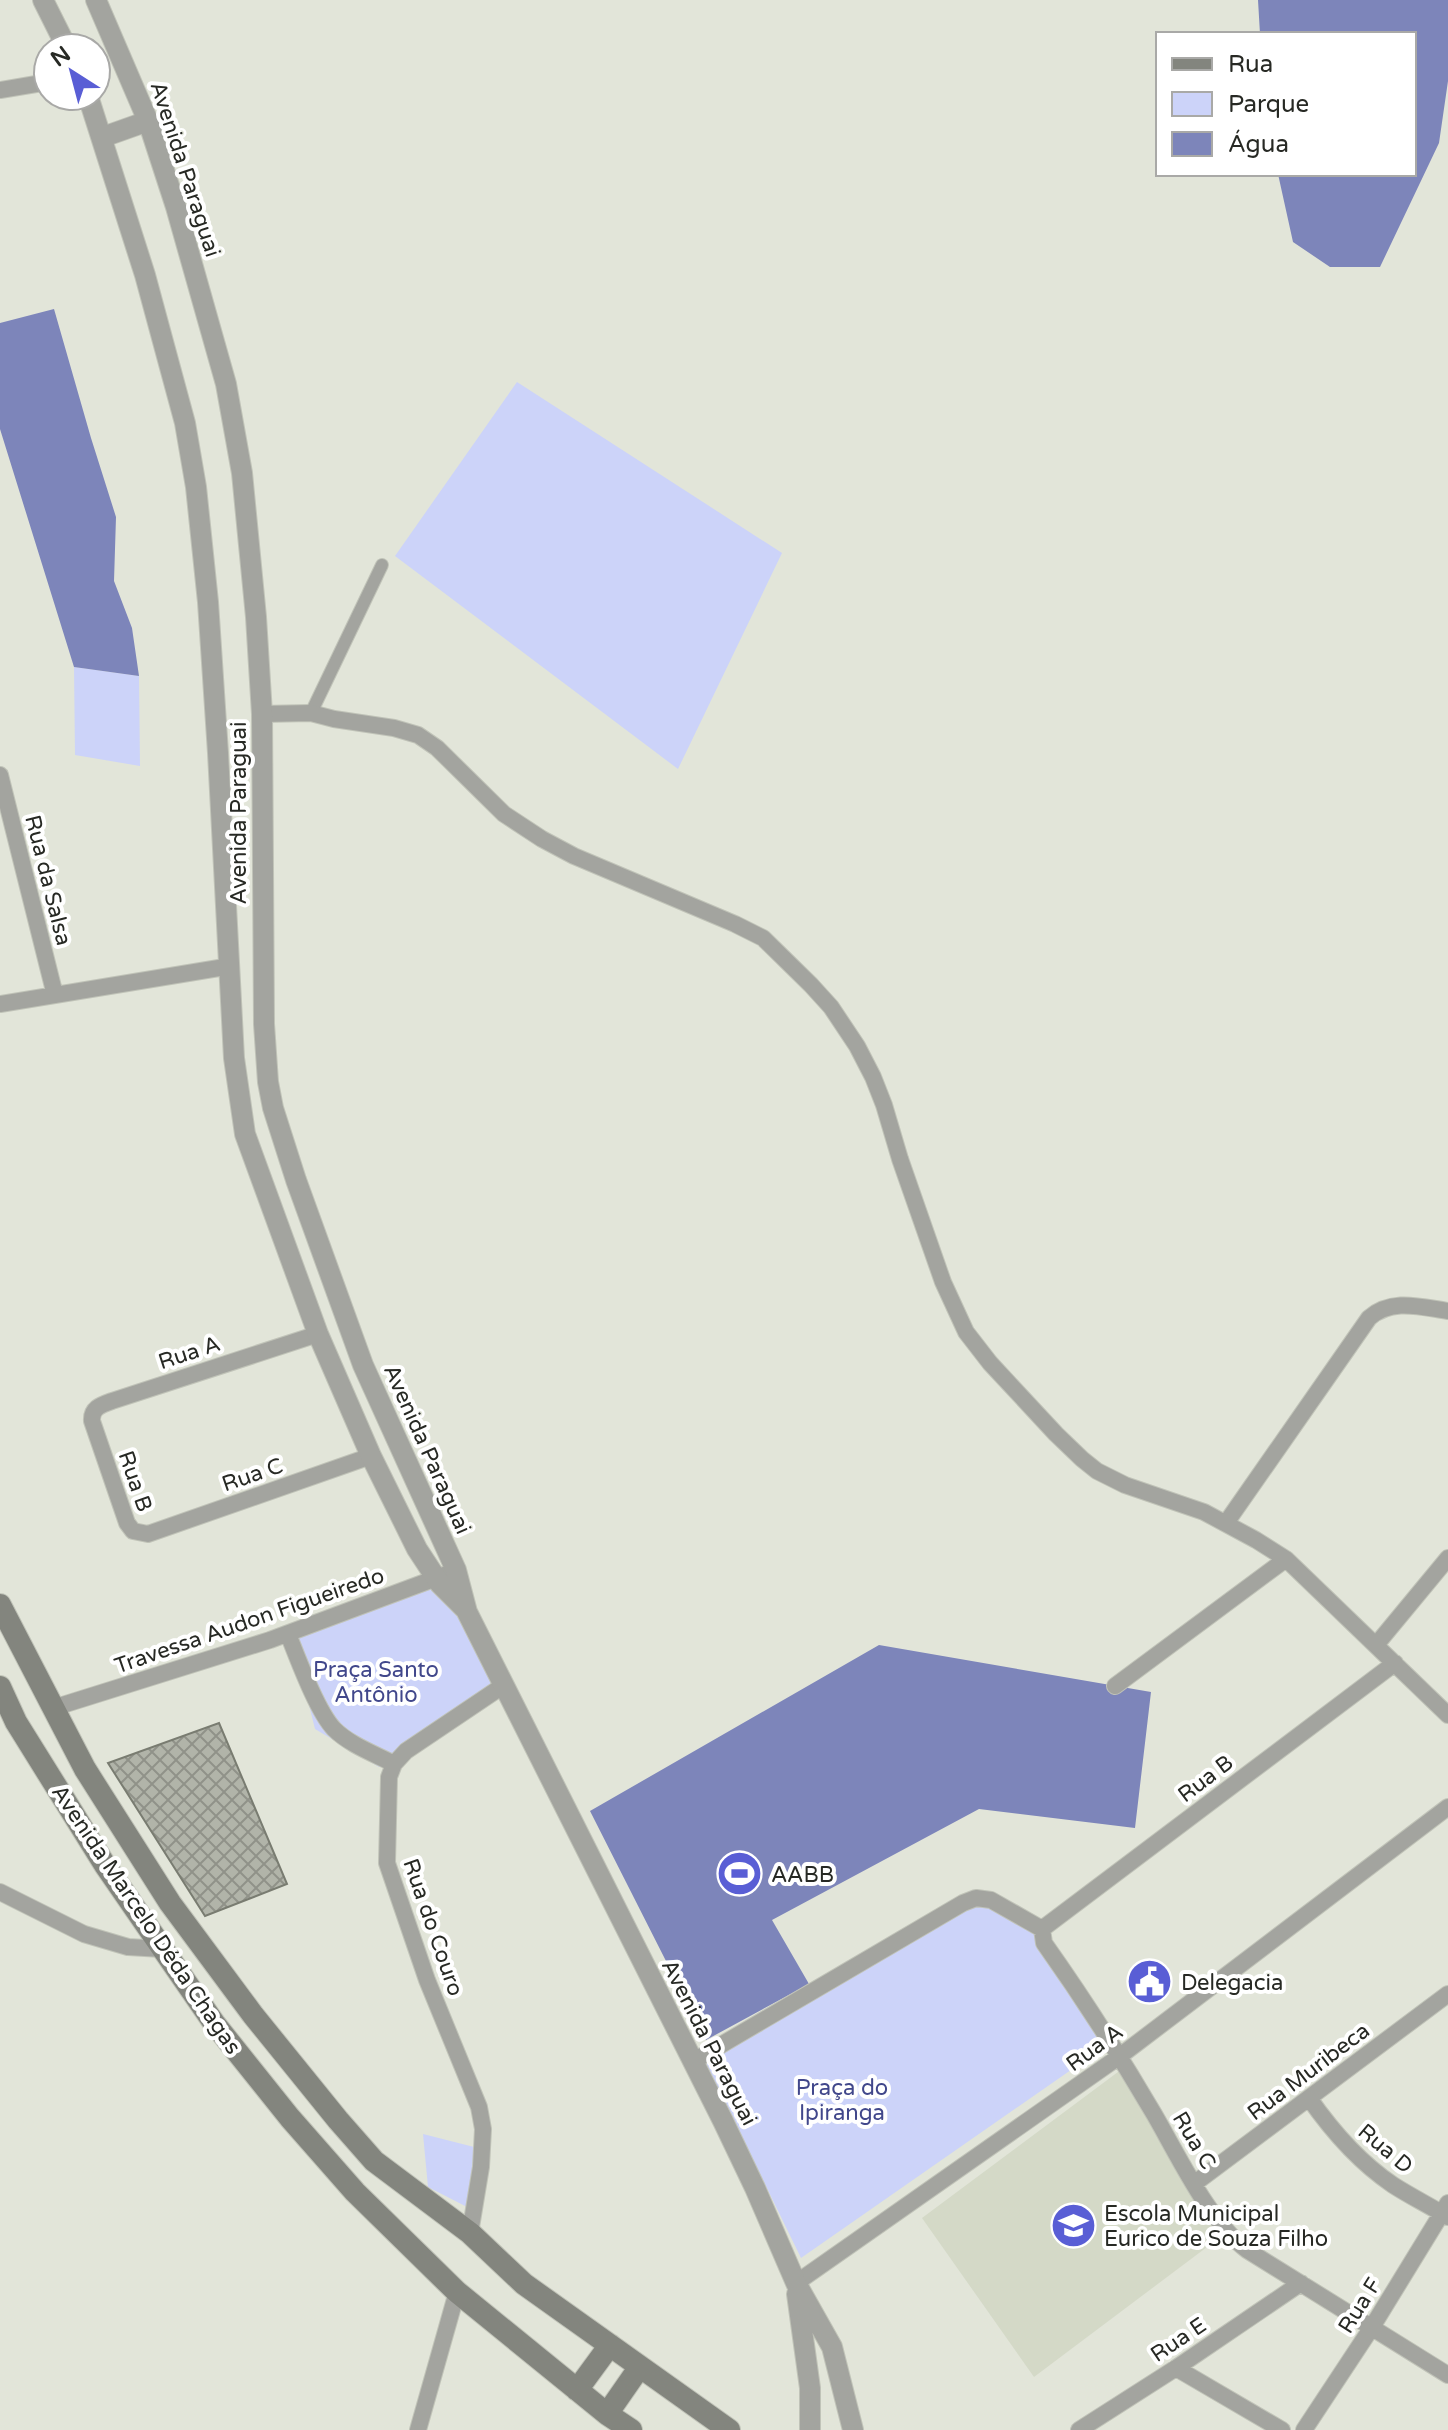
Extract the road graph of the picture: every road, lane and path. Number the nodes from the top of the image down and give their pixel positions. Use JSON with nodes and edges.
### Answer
{"nodes":[{"id":1,"x":43,"y":0,"type":"edge"},
{"id":2,"x":96,"y":0,"type":"edge"},
{"id":3,"x":59,"y":32,"type":"edge"},
{"id":4,"x":32,"y":85,"type":"edge"},
{"id":5,"x":0,"y":90,"type":"edge"},
{"id":6,"x":94,"y":112,"type":"edge"},
{"id":7,"x":148,"y":121,"type":"junction"},
{"id":8,"x":103,"y":137,"type":"junction"},
{"id":9,"x":382,"y":565,"type":"dead end"},
{"id":10,"x":311,"y":713,"type":"junction"},
{"id":11,"x":262,"y":714,"type":"junction"},
{"id":12,"x":0,"y":775,"type":"edge"},
{"id":13,"x":231,"y":966,"type":"junction"},
{"id":14,"x":55,"y":995,"type":"junction"},
{"id":15,"x":0,"y":1004,"type":"edge"},
{"id":16,"x":1448,"y":1311,"type":"edge"},
{"id":17,"x":318,"y":1334,"type":"junction"},
{"id":18,"x":95,"y":1429,"type":"joint"},
{"id":19,"x":371,"y":1456,"type":"junction"},
{"id":20,"x":1226,"y":1523,"type":"junction"},
{"id":21,"x":148,"y":1534,"type":"joint"},
{"id":22,"x":1448,"y":1558,"type":"edge"},
{"id":23,"x":1286,"y":1559,"type":"junction"},
{"id":24,"x":456,"y":1570,"type":"junction"},
{"id":25,"x":437,"y":1579,"type":"junction"},
{"id":26,"x":467,"y":1612,"type":"junction"},
{"id":27,"x":3,"y":1619,"type":"edge"},
{"id":28,"x":288,"y":1634,"type":"junction"},
{"id":29,"x":1376,"y":1645,"type":"junction"},
{"id":30,"x":1395,"y":1663,"type":"junction"},
{"id":31,"x":504,"y":1685,"type":"junction"},
{"id":32,"x":1115,"y":1686,"type":"dead end"},
{"id":33,"x":0,"y":1687,"type":"edge"},
{"id":34,"x":53,"y":1708,"type":"junction"},
{"id":35,"x":1448,"y":1715,"type":"edge"},
{"id":36,"x":8,"y":1725,"type":"edge"},
{"id":37,"x":394,"y":1764,"type":"junction"},
{"id":38,"x":1448,"y":1807,"type":"edge"},
{"id":39,"x":0,"y":1892,"type":"edge"},
{"id":40,"x":1042,"y":1929,"type":"junction"},
{"id":41,"x":162,"y":1949,"type":"junction"},
{"id":42,"x":1448,"y":1994,"type":"edge"},
{"id":43,"x":1120,"y":2056,"type":"junction"},
{"id":44,"x":692,"y":2062,"type":"junction"},
{"id":45,"x":1309,"y":2098,"type":"junction"},
{"id":46,"x":1195,"y":2183,"type":"junction"},
{"id":47,"x":1446,"y":2211,"type":"edge"},
{"id":48,"x":470,"y":2233,"type":"junction"},
{"id":49,"x":796,"y":2283,"type":"junction"},
{"id":50,"x":1301,"y":2283,"type":"junction"},
{"id":51,"x":457,"y":2292,"type":"junction"},
{"id":52,"x":1372,"y":2327,"type":"junction"},
{"id":53,"x":610,"y":2345,"type":"junction"},
{"id":54,"x":639,"y":2368,"type":"junction"},
{"id":55,"x":1176,"y":2368,"type":"junction"},
{"id":56,"x":1448,"y":2375,"type":"edge"},
{"id":57,"x":577,"y":2390,"type":"junction"},
{"id":58,"x":607,"y":2414,"type":"junction"},
{"id":59,"x":418,"y":2430,"type":"edge"},
{"id":60,"x":631,"y":2430,"type":"edge"},
{"id":61,"x":729,"y":2430,"type":"edge"},
{"id":62,"x":810,"y":2430,"type":"edge"},
{"id":63,"x":853,"y":2430,"type":"edge"},
{"id":64,"x":1079,"y":2430,"type":"edge"},
{"id":65,"x":1282,"y":2430,"type":"edge"},
{"id":66,"x":1304,"y":2430,"type":"edge"}],
"edges":[{"from":1,"to":3,"type":"street"},
{"from":2,"to":7,"type":"street","name":"Avenida Paraguai"},
{"from":4,"to":5,"type":"street"},
{"from":6,"to":8,"type":"street","name":"Avenida Paraguai"},
{"from":7,"to":8,"type":"street"},
{"from":7,"to":11,"type":"street","name":"Avenida Paraguai"},
{"from":8,"to":13,"type":"street","name":"Avenida Paraguai"},
{"from":9,"to":10,"type":"street"},
{"from":10,"to":11,"type":"street"},
{"from":10,"to":20,"type":"street"},
{"from":11,"to":24,"type":"street","name":"Avenida Paraguai"},
{"from":12,"to":14,"type":"street","name":"Rua da Salsa"},
{"from":13,"to":14,"type":"street"},
{"from":13,"to":17,"type":"street","name":"Avenida Paraguai"},
{"from":14,"to":15,"type":"street"},
{"from":16,"to":20,"type":"street"},
{"from":17,"to":18,"type":"street","name":"Rua A"},
{"from":17,"to":19,"type":"street","name":"Avenida Paraguai"},
{"from":18,"to":21,"type":"street","name":"Rua B"},
{"from":19,"to":21,"type":"street","name":"Rua C"},
{"from":19,"to":25,"type":"street","name":"Avenida Paraguai"},
{"from":20,"to":23,"type":"street"},
{"from":22,"to":29,"type":"street"},
{"from":23,"to":29,"type":"street"},
{"from":23,"to":32,"type":"street"},
{"from":24,"to":25,"type":"street","name":"Travessa Audon Figueiredo"},
{"from":24,"to":26,"type":"street","name":"Avenida Paraguai"},
{"from":25,"to":26,"type":"street","name":"Avenida Paraguai"},
{"from":25,"to":28,"type":"street","name":"Travessa Audon Figueiredo"},
{"from":26,"to":31,"type":"street","name":"Avenida Paraguai"},
{"from":27,"to":34,"type":"main road","name":"Avenida Marcelo Déda Chagas"},
{"from":28,"to":34,"type":"street","name":"Travessa Audon Figueiredo"},
{"from":28,"to":37,"type":"street"},
{"from":29,"to":30,"type":"street"},
{"from":30,"to":35,"type":"street"},
{"from":30,"to":40,"type":"street","name":"Rua B"},
{"from":31,"to":37,"type":"street"},
{"from":31,"to":44,"type":"street","name":"Avenida Paraguai"},
{"from":33,"to":36,"type":"main road","name":"Avenida Marcelo Déda Chagas"},
{"from":34,"to":48,"type":"main road","name":"Avenida Marcelo Déda Chagas"},
{"from":36,"to":41,"type":"main road","name":"Avenida Marcelo Déda Chagas"},
{"from":37,"to":48,"type":"street","name":"Rua do Couro"},
{"from":38,"to":43,"type":"street","name":"Rua A"},
{"from":39,"to":41,"type":"street"},
{"from":40,"to":43,"type":"street","name":"Rua C"},
{"from":40,"to":44,"type":"street"},
{"from":41,"to":51,"type":"main road","name":"Avenida Marcelo Déda Chagas"},
{"from":42,"to":45,"type":"street","name":"Rua Muribeca"},
{"from":43,"to":46,"type":"street","name":"Rua C"},
{"from":43,"to":49,"type":"street","name":"Rua A"},
{"from":44,"to":49,"type":"street","name":"Avenida Paraguai"},
{"from":45,"to":46,"type":"street","name":"Rua Muribeca"},
{"from":45,"to":47,"type":"street","name":"Rua D"},
{"from":46,"to":50,"type":"street","name":"Rua C"},
{"from":47,"to":52,"type":"street","name":"Rua F"},
{"from":48,"to":53,"type":"main road","name":"Avenida Marcelo Déda Chagas"},
{"from":49,"to":62,"type":"street","name":"Avenida Paraguai"},
{"from":49,"to":63,"type":"street","name":"Avenida Paraguai"},
{"from":50,"to":52,"type":"street","name":"Rua C"},
{"from":50,"to":55,"type":"street","name":"Rua E"},
{"from":51,"to":57,"type":"main road","name":"Avenida Marcelo Déda Chagas"},
{"from":51,"to":59,"type":"street"},
{"from":52,"to":56,"type":"street","name":"Rua C"},
{"from":52,"to":66,"type":"street","name":"Rua F"},
{"from":53,"to":54,"type":"main road","name":"Avenida Marcelo Déda Chagas"},
{"from":53,"to":57,"type":"main road"},
{"from":54,"to":58,"type":"main road"},
{"from":54,"to":61,"type":"main road","name":"Avenida Marcelo Déda Chagas"},
{"from":55,"to":64,"type":"street","name":"Rua E"},
{"from":55,"to":65,"type":"street"},
{"from":57,"to":58,"type":"main road","name":"Avenida Marcelo Déda Chagas"},
{"from":58,"to":60,"type":"main road","name":"Avenida Marcelo Déda Chagas"}]}
